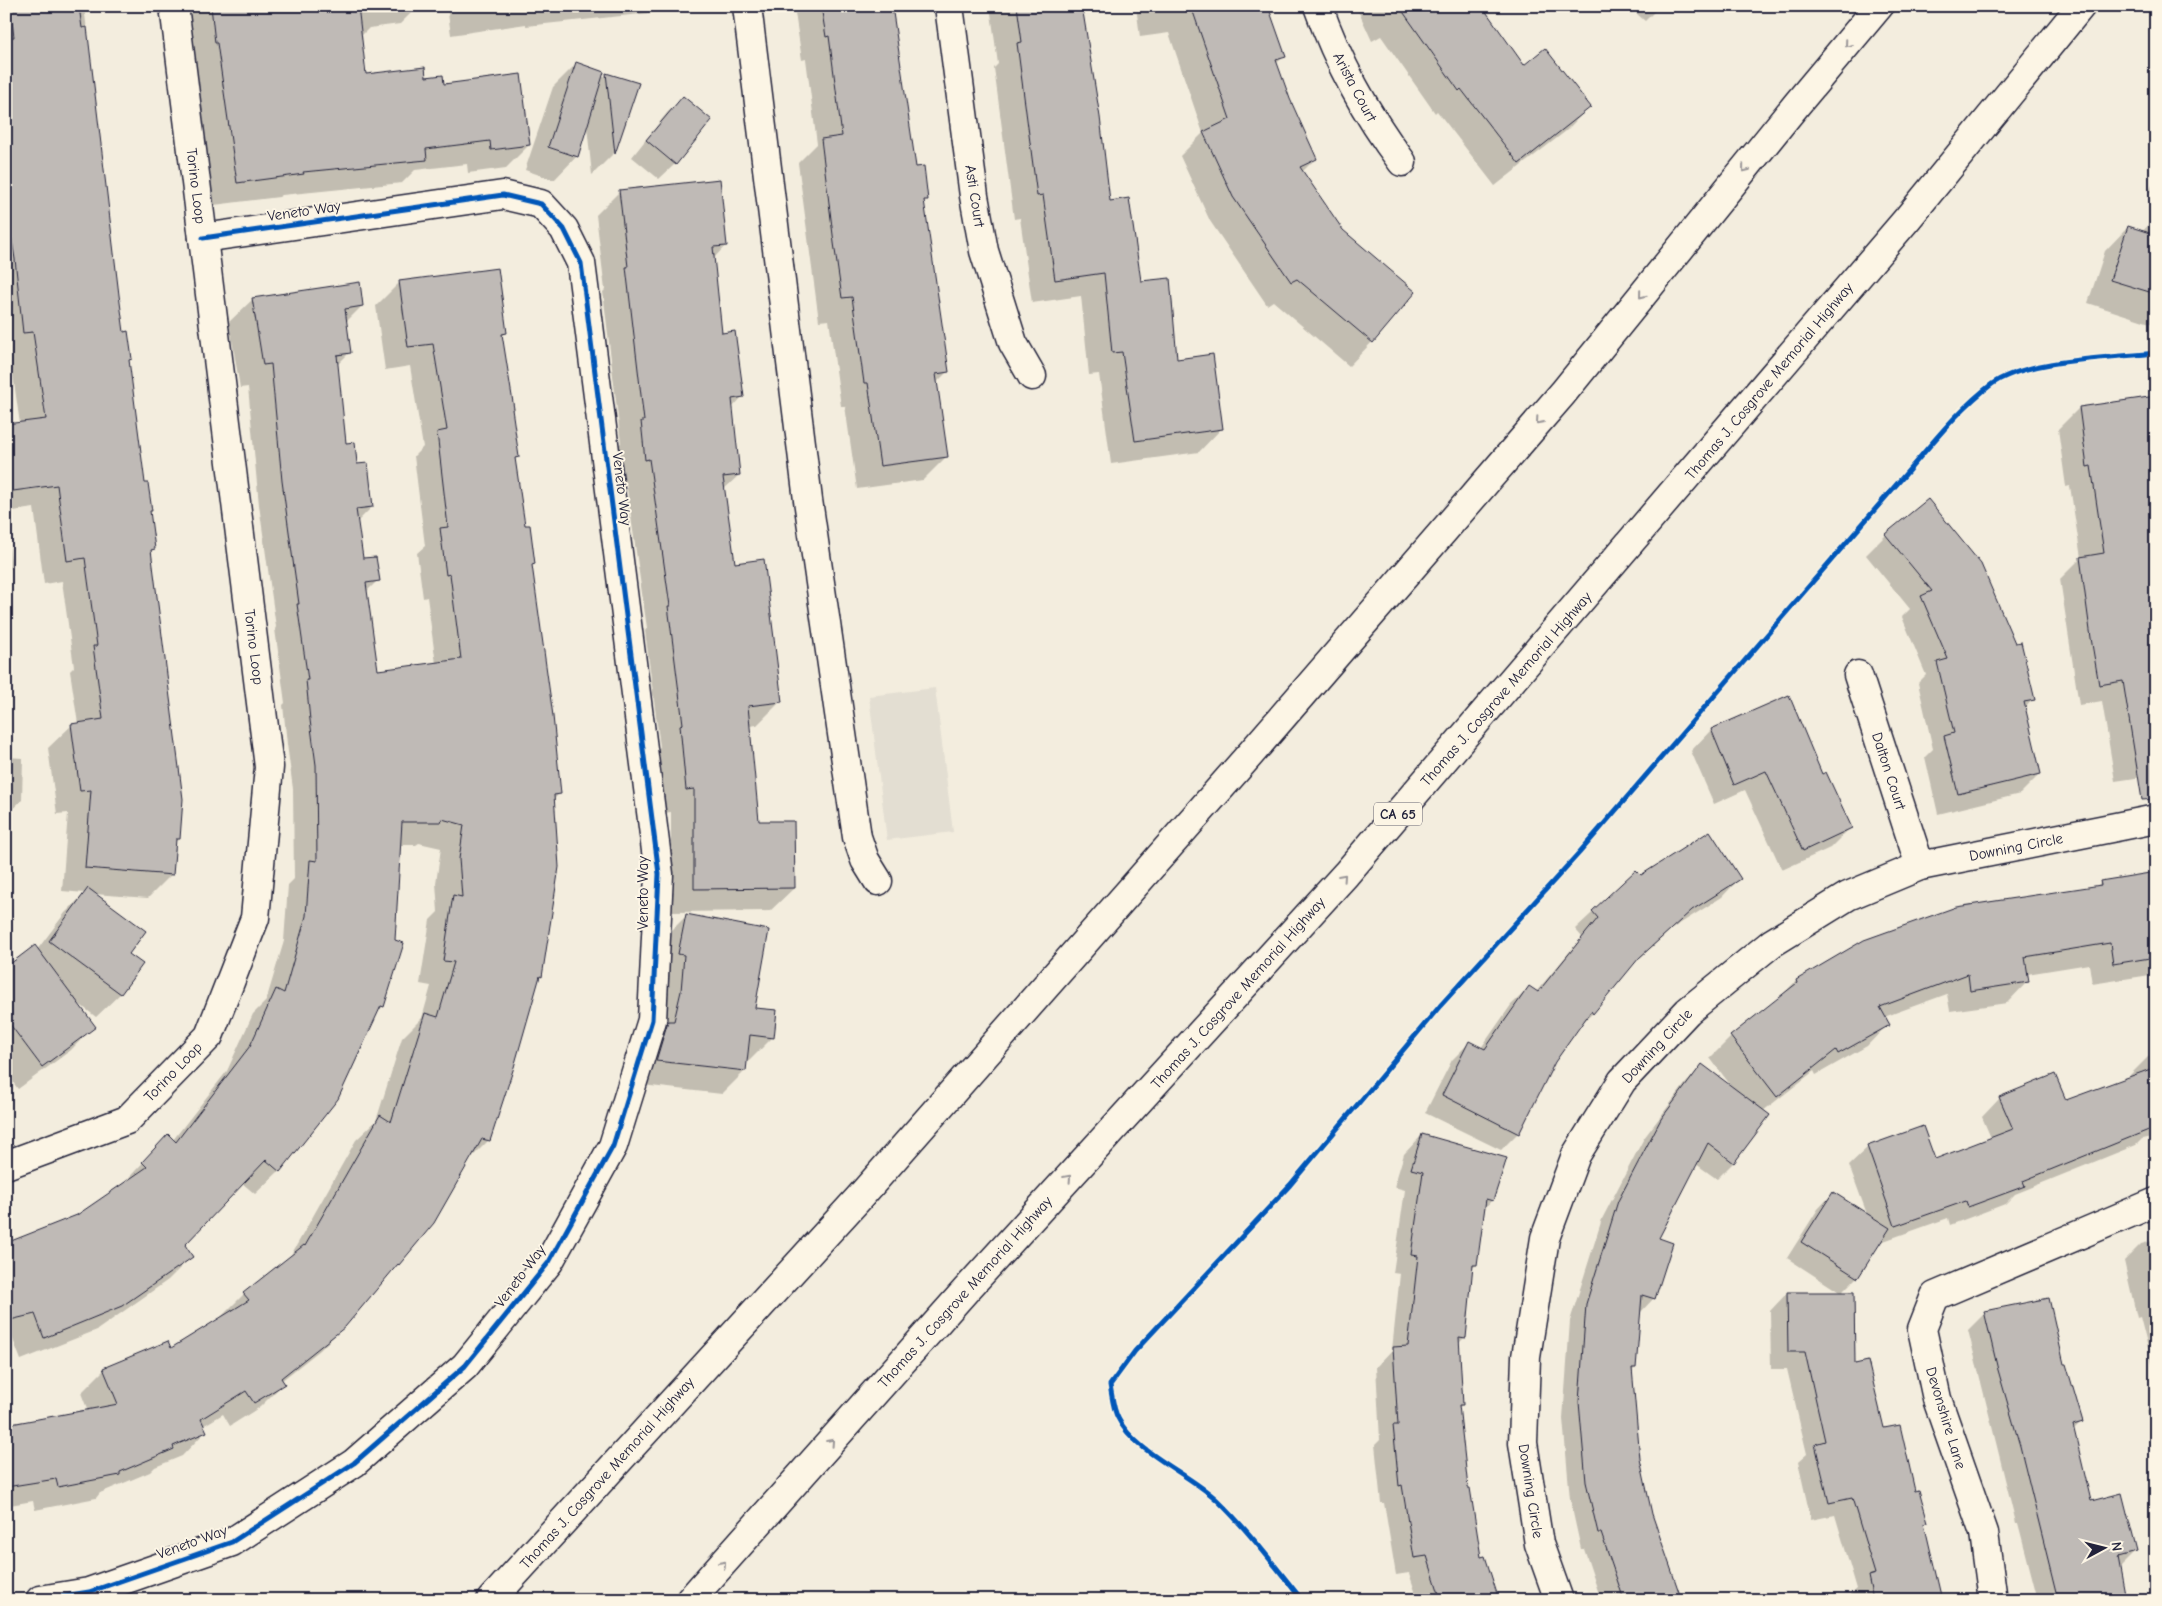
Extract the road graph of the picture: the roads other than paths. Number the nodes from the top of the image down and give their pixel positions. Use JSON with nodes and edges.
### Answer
{"nodes":[{"id":1,"x":174,"y":6,"type":"edge"},
{"id":2,"x":747,"y":6,"type":"edge"},
{"id":3,"x":949,"y":6,"type":"edge"},
{"id":4,"x":1318,"y":6,"type":"edge"},
{"id":5,"x":1879,"y":6,"type":"edge"},
{"id":6,"x":2081,"y":6,"type":"edge"},
{"id":7,"x":1402,"y":162,"type":"dead end"},
{"id":8,"x":203,"y":238,"type":"junction"},
{"id":9,"x":1032,"y":376,"type":"dead end"},
{"id":10,"x":1858,"y":675,"type":"dead end"},
{"id":11,"x":2156,"y":819,"type":"edge"},
{"id":12,"x":1920,"y":866,"type":"junction"},
{"id":13,"x":878,"y":881,"type":"dead end"},
{"id":14,"x":6,"y":1165,"type":"edge"},
{"id":15,"x":2156,"y":1202,"type":"edge"},
{"id":16,"x":40,"y":1600,"type":"edge"},
{"id":17,"x":491,"y":1600,"type":"edge"},
{"id":18,"x":690,"y":1600,"type":"edge"},
{"id":19,"x":1559,"y":1600,"type":"edge"},
{"id":20,"x":1993,"y":1600,"type":"edge"}],
"edges":[{"from":1,"to":8,"type":"main road","name":"Torino Loop"},
{"from":2,"to":13,"type":"main road"},
{"from":3,"to":9,"type":"main road","name":"Asti Court"},
{"from":4,"to":7,"type":"main road","name":"Arista Court"},
{"from":5,"to":17,"type":"main road","name":"Thomas J. Cosgrove Memorial Highway","one_way":true},
{"from":18,"to":6,"type":"main road","name":"Thomas J. Cosgrove Memorial Highway","number":"CA 65","one_way":true},
{"from":8,"to":14,"type":"main road","name":"Torino Loop"},
{"from":8,"to":16,"type":"main road","name":"Veneto Way"},
{"from":10,"to":12,"type":"main road","name":"Dalton Court"},
{"from":11,"to":12,"type":"main road","name":"Downing Circle"},
{"from":12,"to":19,"type":"main road","name":"Downing Circle"},
{"from":15,"to":20,"type":"main road","name":"Devonshire Lane"}]}
